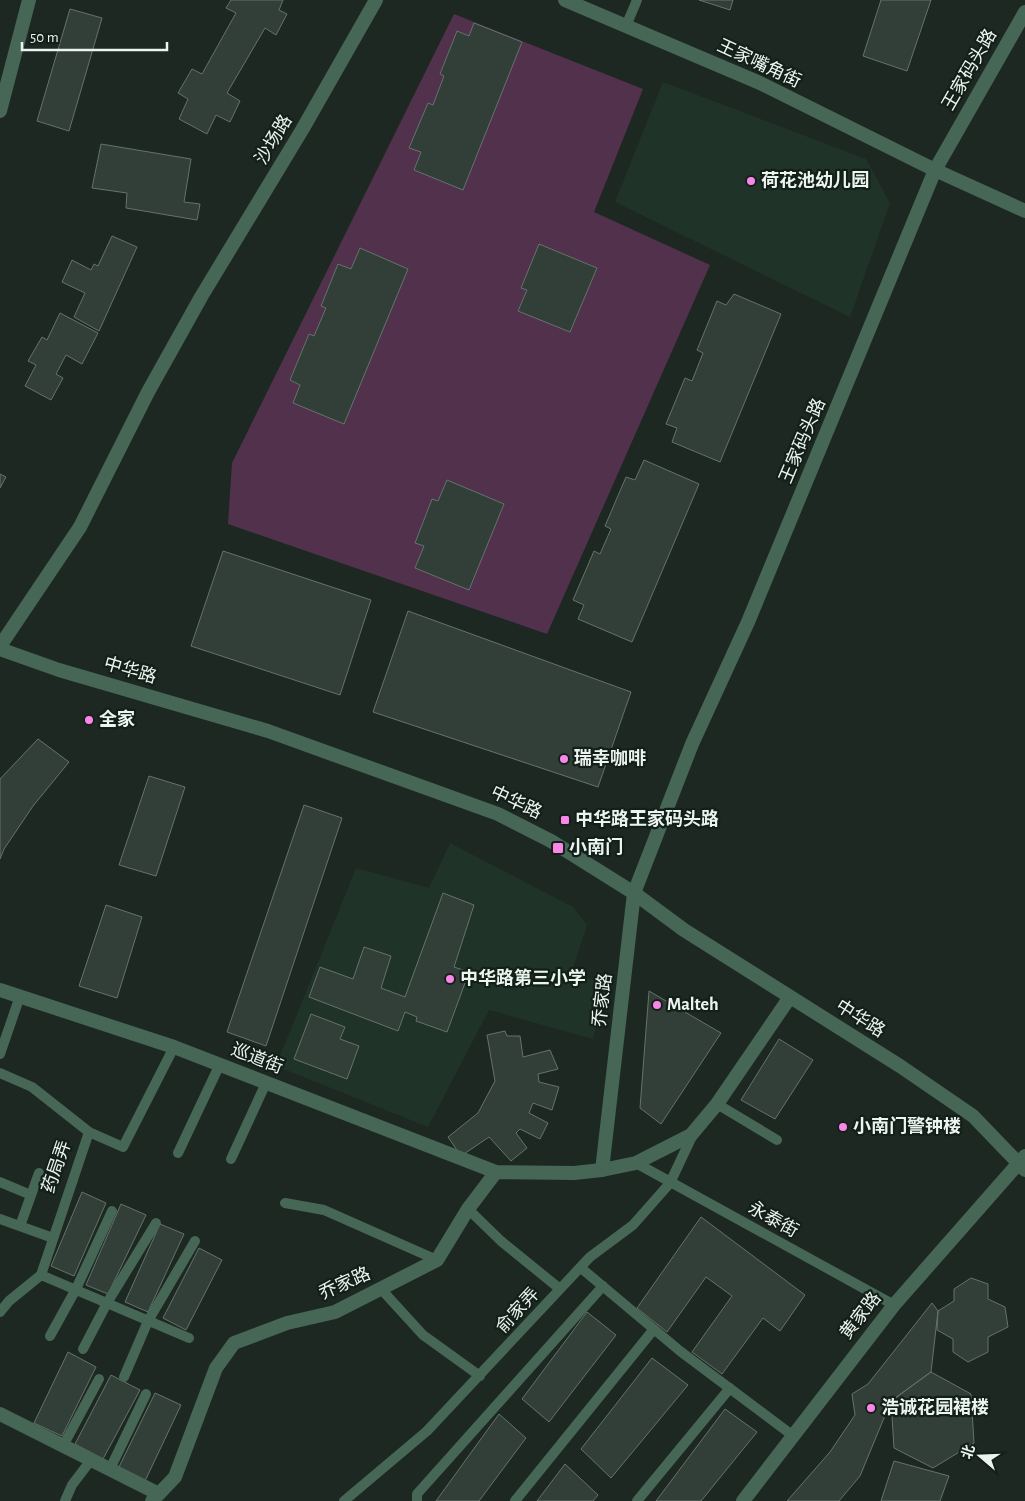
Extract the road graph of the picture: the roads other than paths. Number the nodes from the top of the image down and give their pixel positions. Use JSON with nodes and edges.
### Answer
{"nodes":[{"id":1,"x":29,"y":0,"type":"edge"},
{"id":2,"x":376,"y":0,"type":"edge"},
{"id":3,"x":565,"y":0,"type":"edge"},
{"id":4,"x":637,"y":0,"type":"edge"},
{"id":5,"x":1025,"y":12,"type":"edge"},
{"id":6,"x":626,"y":26,"type":"junction"},
{"id":7,"x":0,"y":111,"type":"edge"},
{"id":8,"x":934,"y":170,"type":"junction"},
{"id":9,"x":1025,"y":211,"type":"edge"},
{"id":10,"x":0,"y":647,"type":"edge"},
{"id":11,"x":634,"y":893,"type":"junction"},
{"id":12,"x":0,"y":990,"type":"edge"},
{"id":13,"x":20,"y":996,"type":"junction"},
{"id":14,"x":790,"y":998,"type":"junction"},
{"id":15,"x":174,"y":1047,"type":"junction"},
{"id":16,"x":0,"y":1054,"type":"edge"},
{"id":17,"x":220,"y":1064,"type":"junction"},
{"id":18,"x":0,"y":1073,"type":"edge"},
{"id":19,"x":266,"y":1083,"type":"junction"},
{"id":20,"x":717,"y":1104,"type":"junction"},
{"id":21,"x":696,"y":1129,"type":"junction"},
{"id":22,"x":89,"y":1132,"type":"junction"},
{"id":23,"x":777,"y":1140,"type":"dead end"},
{"id":24,"x":178,"y":1153,"type":"dead end"},
{"id":25,"x":231,"y":1159,"type":"dead end"},
{"id":26,"x":636,"y":1163,"type":"junction"},
{"id":27,"x":1023,"y":1163,"type":"edge"},
{"id":28,"x":602,"y":1170,"type":"junction"},
{"id":29,"x":496,"y":1172,"type":"junction"},
{"id":30,"x":38,"y":1173,"type":"dead end"},
{"id":31,"x":0,"y":1182,"type":"edge"},
{"id":32,"x":670,"y":1183,"type":"junction"},
{"id":33,"x":31,"y":1195,"type":"junction"},
{"id":34,"x":285,"y":1203,"type":"dead end"},
{"id":35,"x":468,"y":1209,"type":"junction"},
{"id":36,"x":112,"y":1210,"type":"dead end"},
{"id":37,"x":0,"y":1219,"type":"edge"},
{"id":38,"x":156,"y":1223,"type":"dead end"},
{"id":39,"x":20,"y":1226,"type":"junction"},
{"id":40,"x":53,"y":1238,"type":"junction"},
{"id":41,"x":195,"y":1241,"type":"dead end"},
{"id":42,"x":437,"y":1260,"type":"junction"},
{"id":43,"x":581,"y":1268,"type":"junction"},
{"id":44,"x":41,"y":1274,"type":"junction"},
{"id":45,"x":603,"y":1286,"type":"junction"},
{"id":46,"x":381,"y":1289,"type":"junction"},
{"id":47,"x":76,"y":1290,"type":"junction"},
{"id":48,"x":560,"y":1290,"type":"junction"},
{"id":49,"x":107,"y":1303,"type":"junction"},
{"id":50,"x":894,"y":1305,"type":"junction"},
{"id":51,"x":0,"y":1312,"type":"edge"},
{"id":52,"x":148,"y":1320,"type":"junction"},
{"id":53,"x":654,"y":1329,"type":"junction"},
{"id":54,"x":50,"y":1336,"type":"dead end"},
{"id":55,"x":188,"y":1338,"type":"dead end"},
{"id":56,"x":83,"y":1349,"type":"dead end"},
{"id":57,"x":480,"y":1376,"type":"junction"},
{"id":58,"x":124,"y":1377,"type":"dead end"},
{"id":59,"x":99,"y":1379,"type":"dead end"},
{"id":60,"x":730,"y":1388,"type":"junction"},
{"id":61,"x":146,"y":1394,"type":"dead end"},
{"id":62,"x":0,"y":1414,"type":"edge"},
{"id":63,"x":792,"y":1434,"type":"junction"},
{"id":64,"x":63,"y":1446,"type":"junction"},
{"id":65,"x":91,"y":1460,"type":"junction"},
{"id":66,"x":110,"y":1469,"type":"junction"},
{"id":67,"x":155,"y":1497,"type":"edge"},
{"id":68,"x":65,"y":1501,"type":"edge"},
{"id":69,"x":344,"y":1501,"type":"edge"},
{"id":70,"x":417,"y":1501,"type":"edge"},
{"id":71,"x":515,"y":1501,"type":"edge"},
{"id":72,"x":637,"y":1501,"type":"edge"},
{"id":73,"x":743,"y":1501,"type":"edge"}],
"edges":[{"from":1,"to":7,"type":"street"},
{"from":2,"to":10,"type":"street","name":"沙场路"},
{"from":3,"to":6,"type":"street","name":"王家嘴角街"},
{"from":4,"to":6,"type":"lane"},
{"from":5,"to":8,"type":"street","name":"王家码头路"},
{"from":6,"to":8,"type":"street","name":"王家嘴角街"},
{"from":8,"to":9,"type":"street","name":"王家嘴角街"},
{"from":8,"to":11,"type":"street","name":"王家码头路"},
{"from":10,"to":11,"type":"street","name":"中华路"},
{"from":11,"to":14,"type":"street","name":"中华路"},
{"from":11,"to":28,"type":"street","name":"乔家路"},
{"from":12,"to":13,"type":"street","name":"巡道街"},
{"from":13,"to":15,"type":"street","name":"巡道街"},
{"from":13,"to":16,"type":"lane"},
{"from":14,"to":20,"type":"street"},
{"from":14,"to":27,"type":"street","name":"中华路"},
{"from":15,"to":17,"type":"street","name":"巡道街"},
{"from":15,"to":22,"type":"lane","name":"药局弄"},
{"from":17,"to":19,"type":"street","name":"巡道街"},
{"from":17,"to":24,"type":"lane"},
{"from":18,"to":22,"type":"lane"},
{"from":19,"to":25,"type":"lane"},
{"from":19,"to":29,"type":"street","name":"巡道街"},
{"from":20,"to":21,"type":"street"},
{"from":20,"to":23,"type":"lane"},
{"from":21,"to":26,"type":"street"},
{"from":21,"to":32,"type":"lane","name":"俞家弄"},
{"from":22,"to":40,"type":"lane","name":"药局弄"},
{"from":26,"to":28,"type":"street"},
{"from":26,"to":32,"type":"lane","name":"永泰街"},
{"from":27,"to":50,"type":"street","name":"黄家路"},
{"from":28,"to":29,"type":"street"},
{"from":29,"to":35,"type":"street"},
{"from":30,"to":33,"type":"lane"},
{"from":31,"to":33,"type":"lane"},
{"from":32,"to":43,"type":"lane","name":"俞家弄"},
{"from":32,"to":50,"type":"lane","name":"永泰街"},
{"from":33,"to":39,"type":"lane"},
{"from":34,"to":42,"type":"lane"},
{"from":35,"to":42,"type":"street"},
{"from":35,"to":48,"type":"lane"},
{"from":36,"to":47,"type":"lane"},
{"from":37,"to":39,"type":"lane"},
{"from":38,"to":49,"type":"lane"},
{"from":39,"to":40,"type":"lane"},
{"from":40,"to":44,"type":"lane","name":"药局弄"},
{"from":41,"to":52,"type":"lane"},
{"from":42,"to":46,"type":"street","name":"乔家路"},
{"from":43,"to":45,"type":"lane"},
{"from":43,"to":48,"type":"lane","name":"俞家弄"},
{"from":44,"to":47,"type":"lane"},
{"from":44,"to":51,"type":"lane"},
{"from":45,"to":53,"type":"lane"},
{"from":45,"to":70,"type":"lane"},
{"from":46,"to":57,"type":"lane"},
{"from":46,"to":67,"type":"street","name":"乔家路"},
{"from":47,"to":49,"type":"lane"},
{"from":47,"to":54,"type":"lane"},
{"from":48,"to":57,"type":"lane","name":"俞家弄"},
{"from":49,"to":52,"type":"lane"},
{"from":49,"to":56,"type":"lane"},
{"from":50,"to":63,"type":"street","name":"黄家路"},
{"from":52,"to":55,"type":"lane"},
{"from":52,"to":58,"type":"lane"},
{"from":53,"to":60,"type":"lane"},
{"from":53,"to":71,"type":"lane"},
{"from":57,"to":69,"type":"lane","name":"俞家弄"},
{"from":59,"to":64,"type":"lane"},
{"from":60,"to":63,"type":"lane"},
{"from":60,"to":72,"type":"lane"},
{"from":61,"to":66,"type":"lane"},
{"from":62,"to":64,"type":"street"},
{"from":63,"to":73,"type":"street","name":"黄家路"},
{"from":64,"to":65,"type":"street"},
{"from":65,"to":66,"type":"street"},
{"from":65,"to":68,"type":"lane"},
{"from":66,"to":67,"type":"street"}]}
